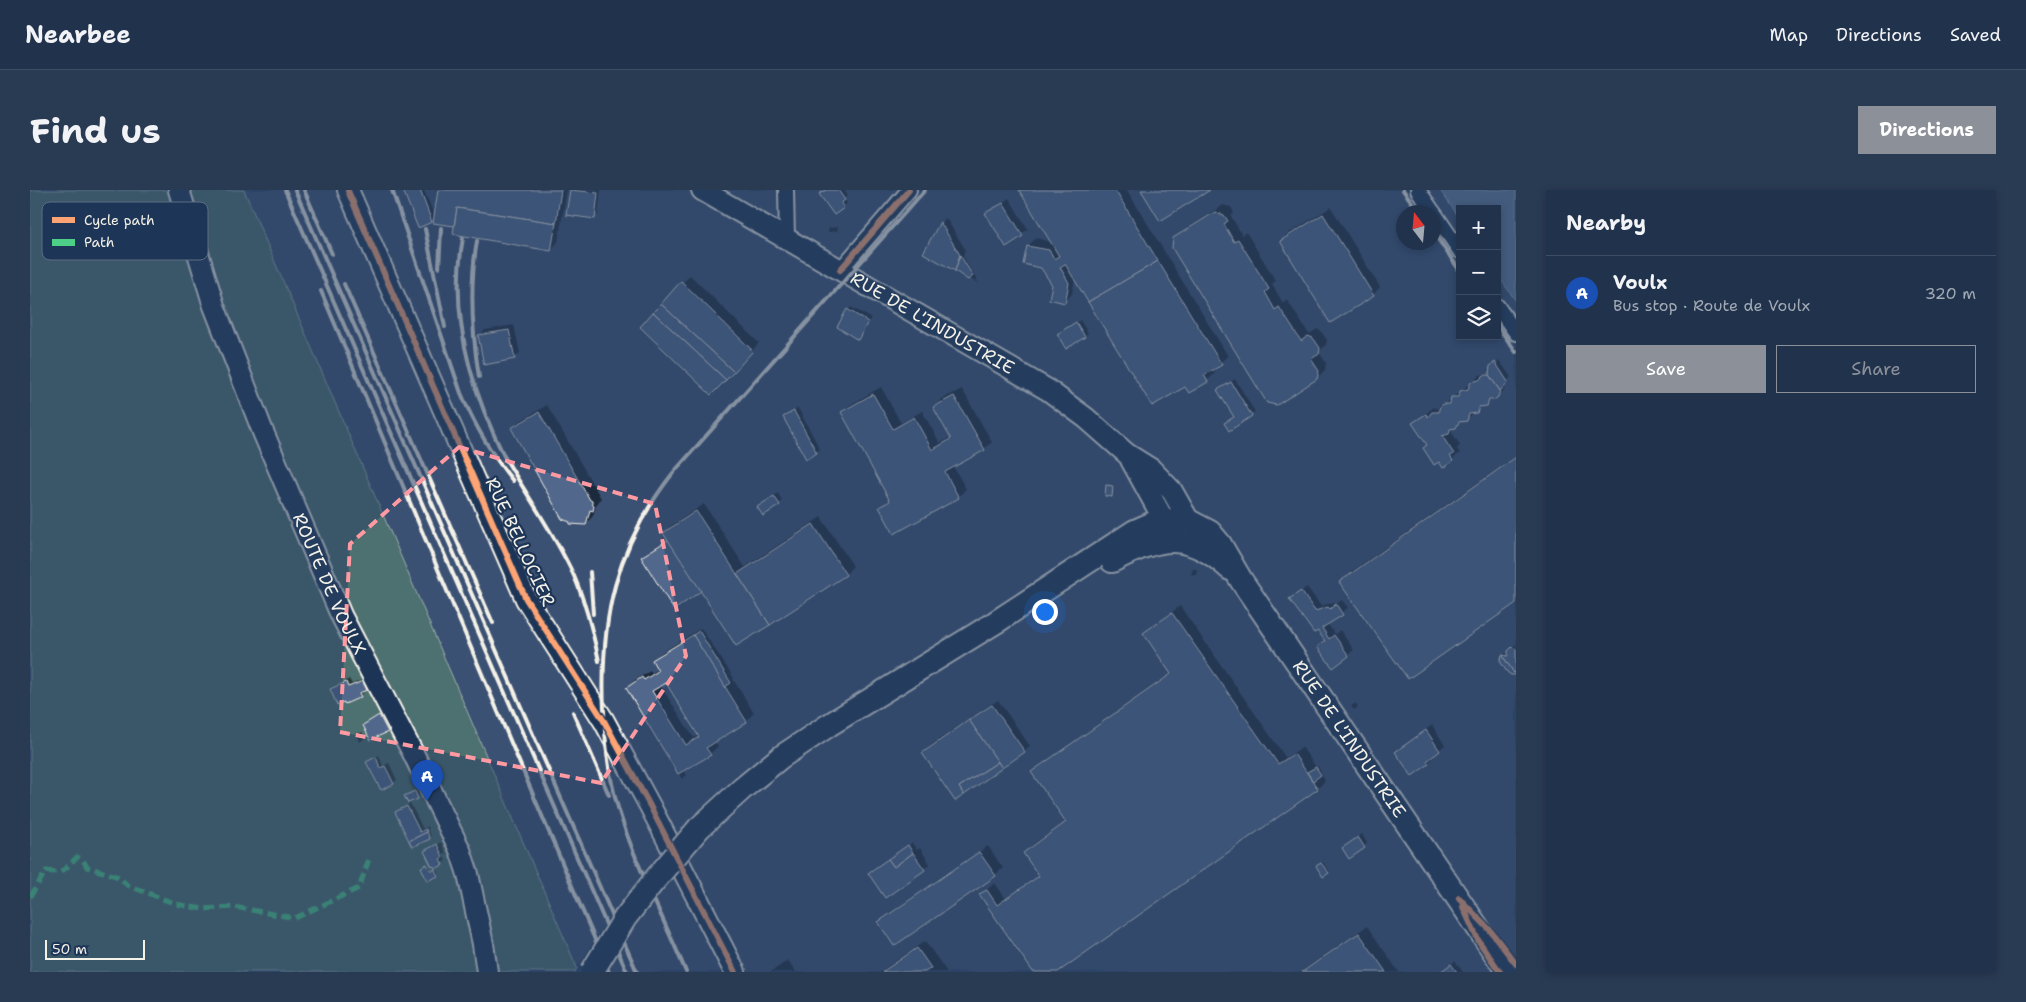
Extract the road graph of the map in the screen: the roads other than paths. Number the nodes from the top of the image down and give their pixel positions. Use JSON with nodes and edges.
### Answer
{"nodes":[{"id":1,"x":179,"y":190,"type":"edge"},
{"id":2,"x":348,"y":190,"type":"edge"},
{"id":3,"x":702,"y":190,"type":"edge"},
{"id":4,"x":786,"y":190,"type":"edge"},
{"id":5,"x":909,"y":190,"type":"edge"},
{"id":6,"x":1418,"y":190,"type":"edge"},
{"id":7,"x":183,"y":202,"type":"edge"},
{"id":8,"x":1428,"y":205,"type":"edge"},
{"id":9,"x":1441,"y":224,"type":"edge"},
{"id":10,"x":787,"y":239,"type":"junction"},
{"id":11,"x":1459,"y":250,"type":"edge"},
{"id":12,"x":200,"y":260,"type":"edge"},
{"id":13,"x":840,"y":270,"type":"junction"},
{"id":14,"x":1501,"y":312,"type":"edge"},
{"id":15,"x":1516,"y":333,"type":"edge"},
{"id":16,"x":1127,"y":454,"type":"junction"},
{"id":17,"x":1147,"y":487,"type":"junction"},
{"id":18,"x":1177,"y":520,"type":"junction"},
{"id":19,"x":1135,"y":531,"type":"junction"},
{"id":20,"x":996,"y":622,"type":"junction"},
{"id":21,"x":1508,"y":969,"type":"edge"},
{"id":22,"x":487,"y":972,"type":"edge"},
{"id":23,"x":592,"y":972,"type":"edge"},
{"id":24,"x":735,"y":972,"type":"edge"}],
"edges":[{"from":1,"to":7,"type":"main road","name":"ROUTE DE VOULX"},
{"from":2,"to":24,"type":"main road","name":"RUE BELLOCIER"},
{"from":3,"to":10,"type":"main road","name":"RUE DE L'INDUSTRIE"},
{"from":4,"to":10,"type":"street"},
{"from":5,"to":13,"type":"street"},
{"from":6,"to":8,"type":"street"},
{"from":9,"to":11,"type":"street"},
{"from":10,"to":13,"type":"main road","name":"RUE DE L'INDUSTRIE"},
{"from":12,"to":22,"type":"main road","name":"ROUTE DE VOULX"},
{"from":13,"to":16,"type":"main road","name":"RUE DE L'INDUSTRIE"},
{"from":14,"to":15,"type":"street"},
{"from":16,"to":17,"type":"main road"},
{"from":16,"to":18,"type":"main road"},
{"from":17,"to":18,"type":"main road"},
{"from":17,"to":19,"type":"main road"},
{"from":18,"to":19,"type":"main road"},
{"from":18,"to":20,"type":"main road"},
{"from":18,"to":21,"type":"main road","name":"RUE DE L'INDUSTRIE"},
{"from":19,"to":20,"type":"main road"},
{"from":20,"to":23,"type":"main road","bridge":true}]}
